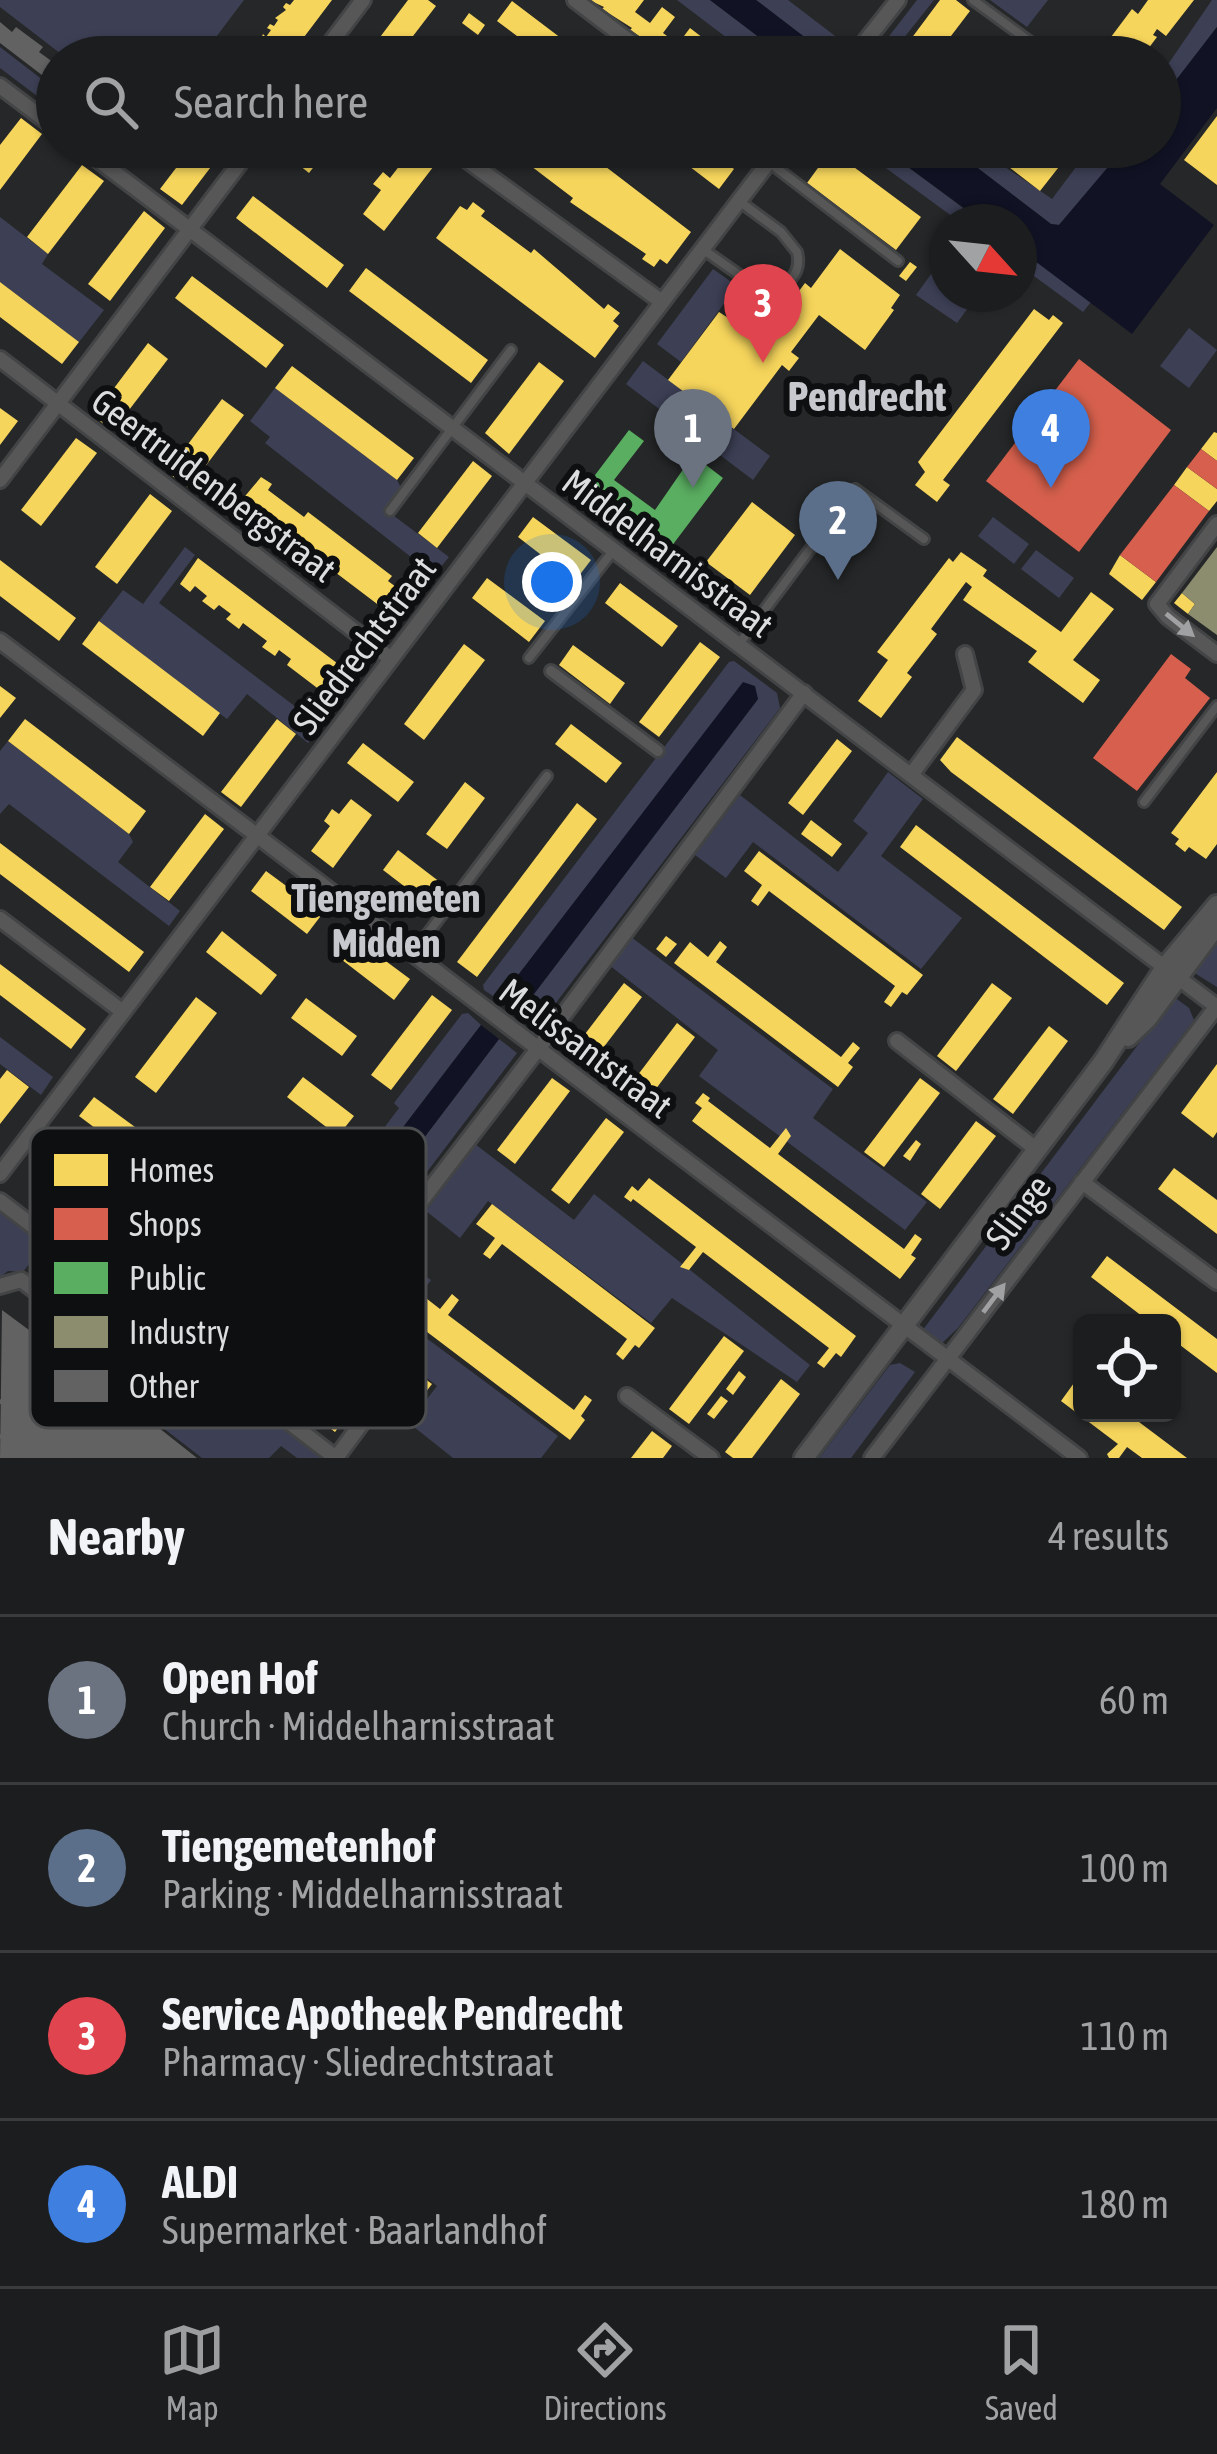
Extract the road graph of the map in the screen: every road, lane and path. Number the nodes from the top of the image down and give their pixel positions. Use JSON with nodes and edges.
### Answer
{"nodes":[{"id":1,"x":364,"y":0,"type":"edge"},
{"id":2,"x":575,"y":0,"type":"edge"},
{"id":3,"x":898,"y":0,"type":"edge"},
{"id":4,"x":973,"y":0,"type":"edge"},
{"id":5,"x":338,"y":36,"type":"edge"},
{"id":6,"x":622,"y":36,"type":"edge"},
{"id":7,"x":870,"y":36,"type":"edge"},
{"id":8,"x":1022,"y":36,"type":"edge"},
{"id":9,"x":0,"y":86,"type":"edge"},
{"id":10,"x":36,"y":113,"type":"edge"},
{"id":11,"x":110,"y":168,"type":"edge"},
{"id":12,"x":236,"y":168,"type":"edge"},
{"id":13,"x":478,"y":168,"type":"edge"},
{"id":14,"x":762,"y":168,"type":"edge"},
{"id":15,"x":791,"y":168,"type":"edge"},
{"id":16,"x":739,"y":201,"type":"junction"},
{"id":17,"x":190,"y":229,"type":"junction"},
{"id":18,"x":703,"y":249,"type":"junction"},
{"id":19,"x":898,"y":261,"type":"dead end"},
{"id":20,"x":662,"y":302,"type":"junction"},
{"id":21,"x":511,"y":350,"type":"dead end"},
{"id":22,"x":0,"y":358,"type":"edge"},
{"id":23,"x":57,"y":404,"type":"junction"},
{"id":24,"x":452,"y":428,"type":"junction"},
{"id":25,"x":0,"y":479,"type":"edge"},
{"id":26,"x":525,"y":482,"type":"junction"},
{"id":27,"x":390,"y":511,"type":"dead end"},
{"id":28,"x":1217,"y":524,"type":"edge"},
{"id":29,"x":924,"y":539,"type":"dead end"},
{"id":30,"x":614,"y":550,"type":"junction"},
{"id":31,"x":0,"y":641,"type":"edge"},
{"id":32,"x":739,"y":644,"type":"junction"},
{"id":33,"x":965,"y":654,"type":"dead end"},
{"id":34,"x":1217,"y":654,"type":"edge"},
{"id":35,"x":530,"y":658,"type":"dead end"},
{"id":36,"x":391,"y":659,"type":"junction"},
{"id":37,"x":551,"y":671,"type":"dead end"},
{"id":38,"x":804,"y":693,"type":"junction"},
{"id":39,"x":1217,"y":706,"type":"edge"},
{"id":40,"x":658,"y":751,"type":"dead end"},
{"id":41,"x":911,"y":775,"type":"junction"},
{"id":42,"x":547,"y":776,"type":"dead end"},
{"id":43,"x":1144,"y":802,"type":"dead end"},
{"id":44,"x":256,"y":836,"type":"junction"},
{"id":45,"x":1217,"y":905,"type":"edge"},
{"id":46,"x":0,"y":919,"type":"edge"},
{"id":47,"x":1217,"y":926,"type":"edge"},
{"id":48,"x":412,"y":954,"type":"junction"},
{"id":49,"x":1172,"y":972,"type":"junction"},
{"id":50,"x":1217,"y":1006,"type":"edge"},
{"id":51,"x":123,"y":1012,"type":"junction"},
{"id":52,"x":897,"y":1041,"type":"dead end"},
{"id":53,"x":538,"y":1049,"type":"junction"},
{"id":54,"x":35,"y":1128,"type":"edge"},
{"id":55,"x":30,"y":1134,"type":"edge"},
{"id":56,"x":1036,"y":1149,"type":"junction"},
{"id":57,"x":0,"y":1174,"type":"edge"},
{"id":58,"x":1082,"y":1181,"type":"junction"},
{"id":59,"x":426,"y":1195,"type":"edge"},
{"id":60,"x":0,"y":1201,"type":"edge"},
{"id":61,"x":30,"y":1224,"type":"edge"},
{"id":62,"x":1217,"y":1282,"type":"edge"},
{"id":63,"x":0,"y":1286,"type":"edge"},
{"id":64,"x":30,"y":1287,"type":"edge"},
{"id":65,"x":904,"y":1327,"type":"junction"},
{"id":66,"x":948,"y":1360,"type":"junction"},
{"id":67,"x":627,"y":1396,"type":"dead end"},
{"id":68,"x":297,"y":1428,"type":"edge"},
{"id":69,"x":358,"y":1428,"type":"edge"},
{"id":70,"x":336,"y":1458,"type":"edge"},
{"id":71,"x":711,"y":1458,"type":"edge"},
{"id":72,"x":804,"y":1458,"type":"edge"},
{"id":73,"x":872,"y":1458,"type":"edge"},
{"id":74,"x":1078,"y":1458,"type":"edge"}],
"edges":[{"from":1,"to":5,"type":"street"},
{"from":2,"to":6,"type":"street"},
{"from":3,"to":7,"type":"street"},
{"from":4,"to":8,"type":"lane"},
{"from":9,"to":10,"type":"street"},
{"from":11,"to":17,"type":"street","name":"Middelharnisstraat"},
{"from":12,"to":17,"type":"street"},
{"from":13,"to":20,"type":"street"},
{"from":14,"to":16,"type":"street","name":"Sliedrechtstraat"},
{"from":15,"to":19,"type":"lane"},
{"from":16,"to":18,"type":"street","name":"Sliedrechtstraat"},
{"from":16,"to":18,"type":"lane"},
{"from":17,"to":23,"type":"street"},
{"from":17,"to":24,"type":"street","name":"Middelharnisstraat"},
{"from":18,"to":20,"type":"street","name":"Sliedrechtstraat"},
{"from":20,"to":26,"type":"street","name":"Sliedrechtstraat"},
{"from":21,"to":24,"type":"lane"},
{"from":22,"to":23,"type":"street","name":"Geertruidenbergstraat"},
{"from":23,"to":25,"type":"street"},
{"from":23,"to":36,"type":"street","name":"Geertruidenbergstraat"},
{"from":24,"to":26,"type":"street","name":"Middelharnisstraat"},
{"from":24,"to":27,"type":"lane"},
{"from":26,"to":30,"type":"street","name":"Middelharnisstraat"},
{"from":26,"to":36,"type":"street","name":"Sliedrechtstraat"},
{"from":28,"to":34,"type":"street","one_way":true},
{"from":29,"to":32,"type":"lane"},
{"from":30,"to":32,"type":"street","name":"Middelharnisstraat"},
{"from":30,"to":35,"type":"lane"},
{"from":31,"to":44,"type":"street","name":"Melissantstraat"},
{"from":32,"to":38,"type":"street","name":"Middelharnisstraat"},
{"from":33,"to":41,"type":"street"},
{"from":36,"to":44,"type":"street","name":"Sliedrechtstraat"},
{"from":37,"to":40,"type":"street"},
{"from":38,"to":41,"type":"street","name":"Middelharnisstraat"},
{"from":38,"to":53,"type":"street"},
{"from":39,"to":43,"type":"lane"},
{"from":41,"to":49,"type":"street","name":"Middelharnisstraat"},
{"from":42,"to":48,"type":"lane"},
{"from":44,"to":48,"type":"street","name":"Melissantstraat"},
{"from":44,"to":51,"type":"street","name":"Sliedrechtstraat"},
{"from":45,"to":49,"type":"street","name":"Slinge"},
{"from":46,"to":51,"type":"street"},
{"from":47,"to":49,"type":"street","name":"Slinge"},
{"from":48,"to":53,"type":"street","name":"Melissantstraat"},
{"from":49,"to":50,"type":"street","name":"Middelharnisstraat"},
{"from":49,"to":56,"type":"street","name":"Slinge"},
{"from":50,"to":58,"type":"street","name":"Slinge"},
{"from":51,"to":54,"type":"street","name":"Sliedrechtstraat"},
{"from":52,"to":56,"type":"street"},
{"from":53,"to":59,"type":"street"},
{"from":53,"to":65,"type":"street","name":"Melissantstraat"},
{"from":55,"to":57,"type":"street","name":"Sliedrechtstraat"},
{"from":56,"to":65,"type":"street","name":"Slinge"},
{"from":58,"to":62,"type":"street"},
{"from":66,"to":58,"type":"street","name":"Slinge","one_way":true},
{"from":60,"to":61,"type":"street"},
{"from":63,"to":64,"type":"street"},
{"from":65,"to":66,"type":"street","name":"Melissantstraat"},
{"from":65,"to":72,"type":"street","name":"Slinge"},
{"from":66,"to":73,"type":"street","name":"Slinge"},
{"from":66,"to":74,"type":"street","name":"Melissantstraat"},
{"from":67,"to":71,"type":"street"},
{"from":68,"to":70,"type":"street"},
{"from":69,"to":70,"type":"street"}]}
